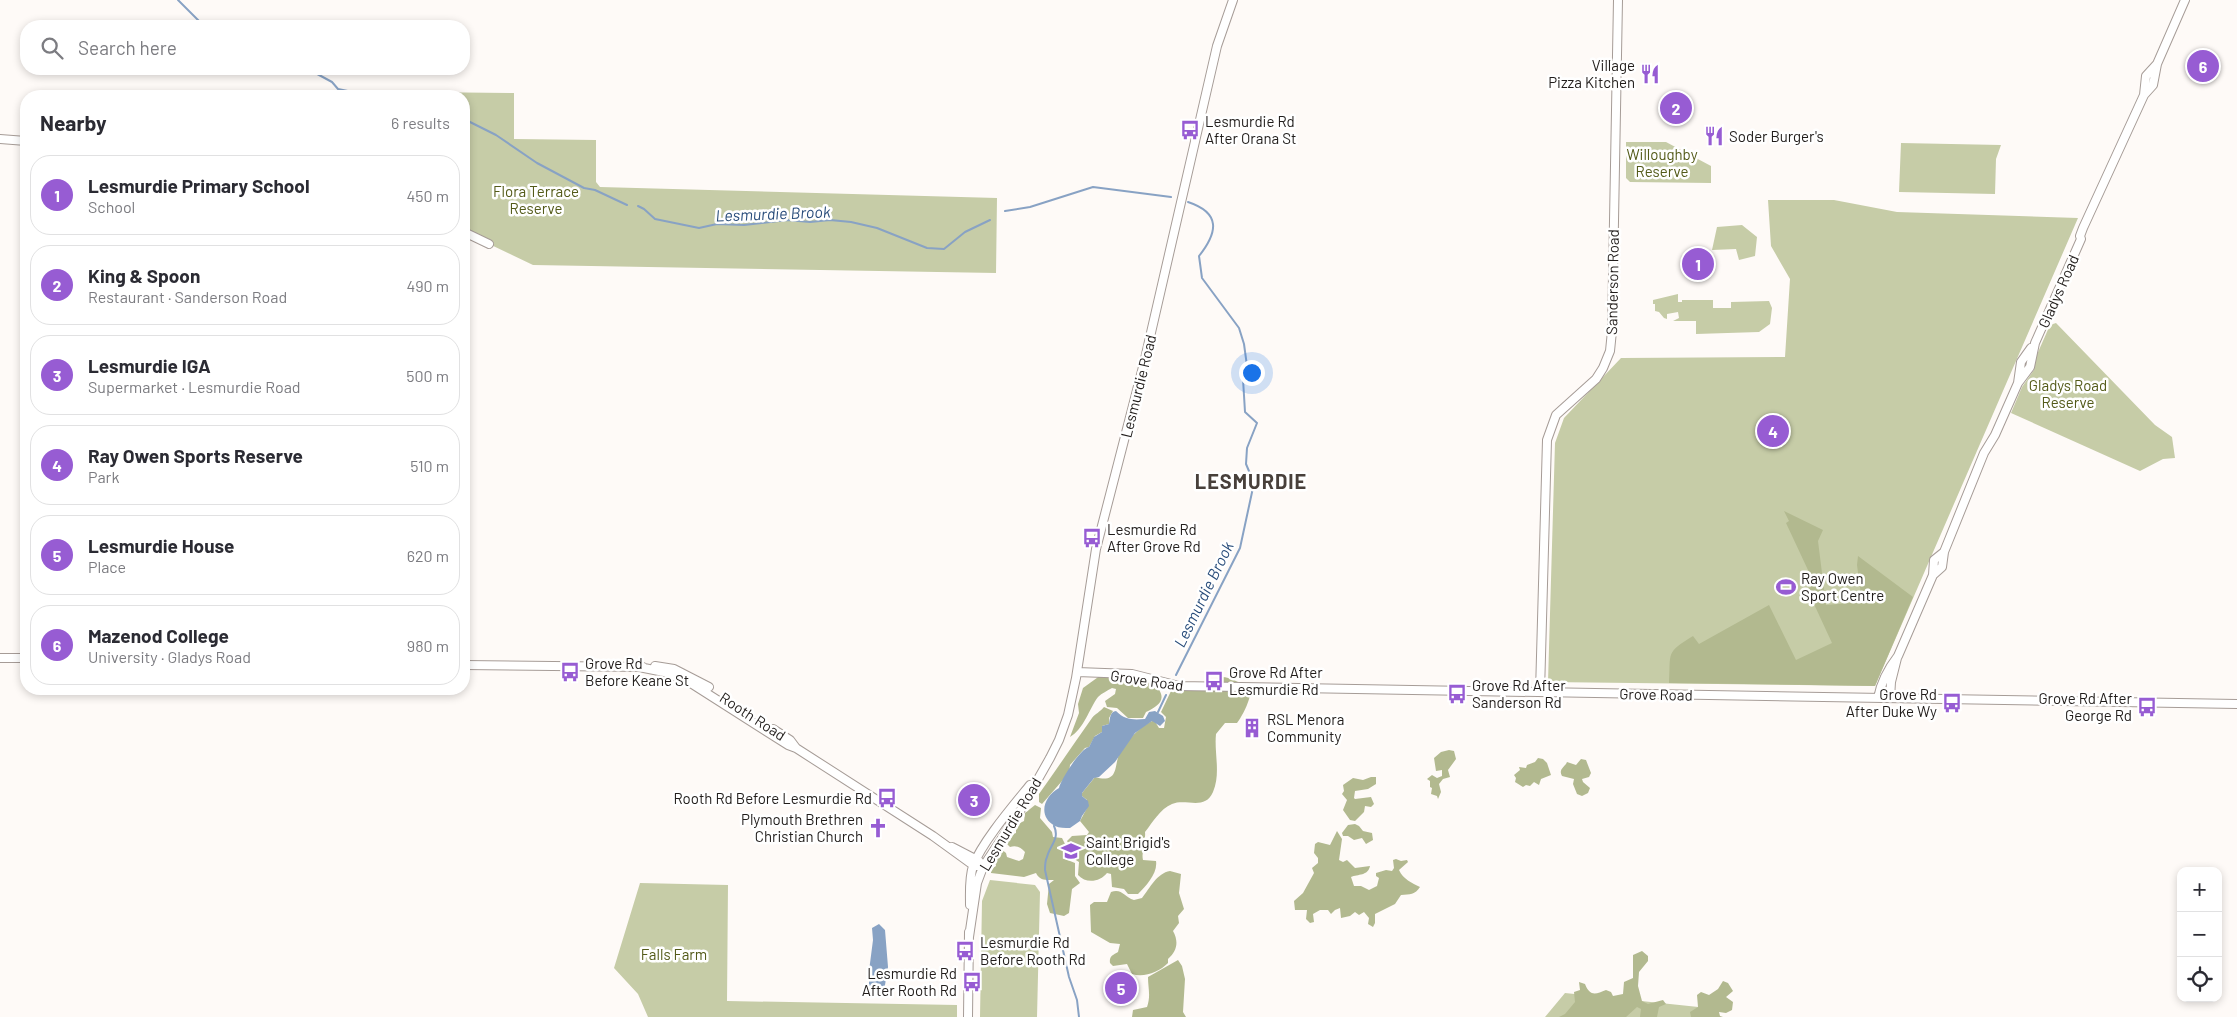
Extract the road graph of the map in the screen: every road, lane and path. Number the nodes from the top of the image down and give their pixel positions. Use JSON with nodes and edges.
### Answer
{"nodes":[{"id":1,"x":1233,"y":0,"type":"edge"},
{"id":2,"x":1618,"y":0,"type":"edge"},
{"id":3,"x":2185,"y":0,"type":"edge"},
{"id":4,"x":0,"y":139,"type":"edge"},
{"id":5,"x":20,"y":140,"type":"edge"},
{"id":6,"x":470,"y":235,"type":"edge"},
{"id":7,"x":489,"y":244,"type":"dead end"},
{"id":8,"x":1898,"y":656,"type":"junction"},
{"id":9,"x":0,"y":658,"type":"edge"},
{"id":10,"x":20,"y":658,"type":"edge"},
{"id":11,"x":470,"y":664,"type":"edge"},
{"id":12,"x":1077,"y":672,"type":"junction"},
{"id":13,"x":1540,"y":692,"type":"junction"},
{"id":14,"x":1878,"y":698,"type":"junction"},
{"id":15,"x":1890,"y":698,"type":"junction"},
{"id":16,"x":2237,"y":704,"type":"edge"},
{"id":17,"x":1042,"y":770,"type":"junction"},
{"id":18,"x":975,"y":862,"type":"junction"},
{"id":19,"x":983,"y":866,"type":"junction"},
{"id":20,"x":969,"y":937,"type":"junction"},
{"id":21,"x":968,"y":1017,"type":"edge"}],
"edges":[{"from":1,"to":12,"type":"street","name":"Lesmurdie Road"},
{"from":2,"to":13,"type":"street","name":"Sanderson Road"},
{"from":3,"to":8,"type":"street","name":"Gladys Road"},
{"from":4,"to":5,"type":"street"},
{"from":6,"to":7,"type":"street"},
{"from":8,"to":14,"type":"street","name":"Gladys Road"},
{"from":8,"to":15,"type":"street","name":"Gladys Road"},
{"from":9,"to":10,"type":"street"},
{"from":11,"to":18,"type":"street","name":"Rooth Road"},
{"from":12,"to":13,"type":"street","name":"Grove Road"},
{"from":12,"to":17,"type":"street","name":"Lesmurdie Road"},
{"from":13,"to":14,"type":"street","name":"Grove Road"},
{"from":14,"to":15,"type":"street","name":"Grove Road"},
{"from":15,"to":16,"type":"street","name":"Grove Road"},
{"from":17,"to":18,"type":"street","name":"Lesmurdie Road"},
{"from":17,"to":19,"type":"street","name":"Lesmurdie Road"},
{"from":18,"to":19,"type":"street"},
{"from":18,"to":20,"type":"street","name":"Lesmurdie Road"},
{"from":19,"to":20,"type":"street","name":"Lesmurdie Road"},
{"from":20,"to":21,"type":"street","name":"Lesmurdie Road"}]}
